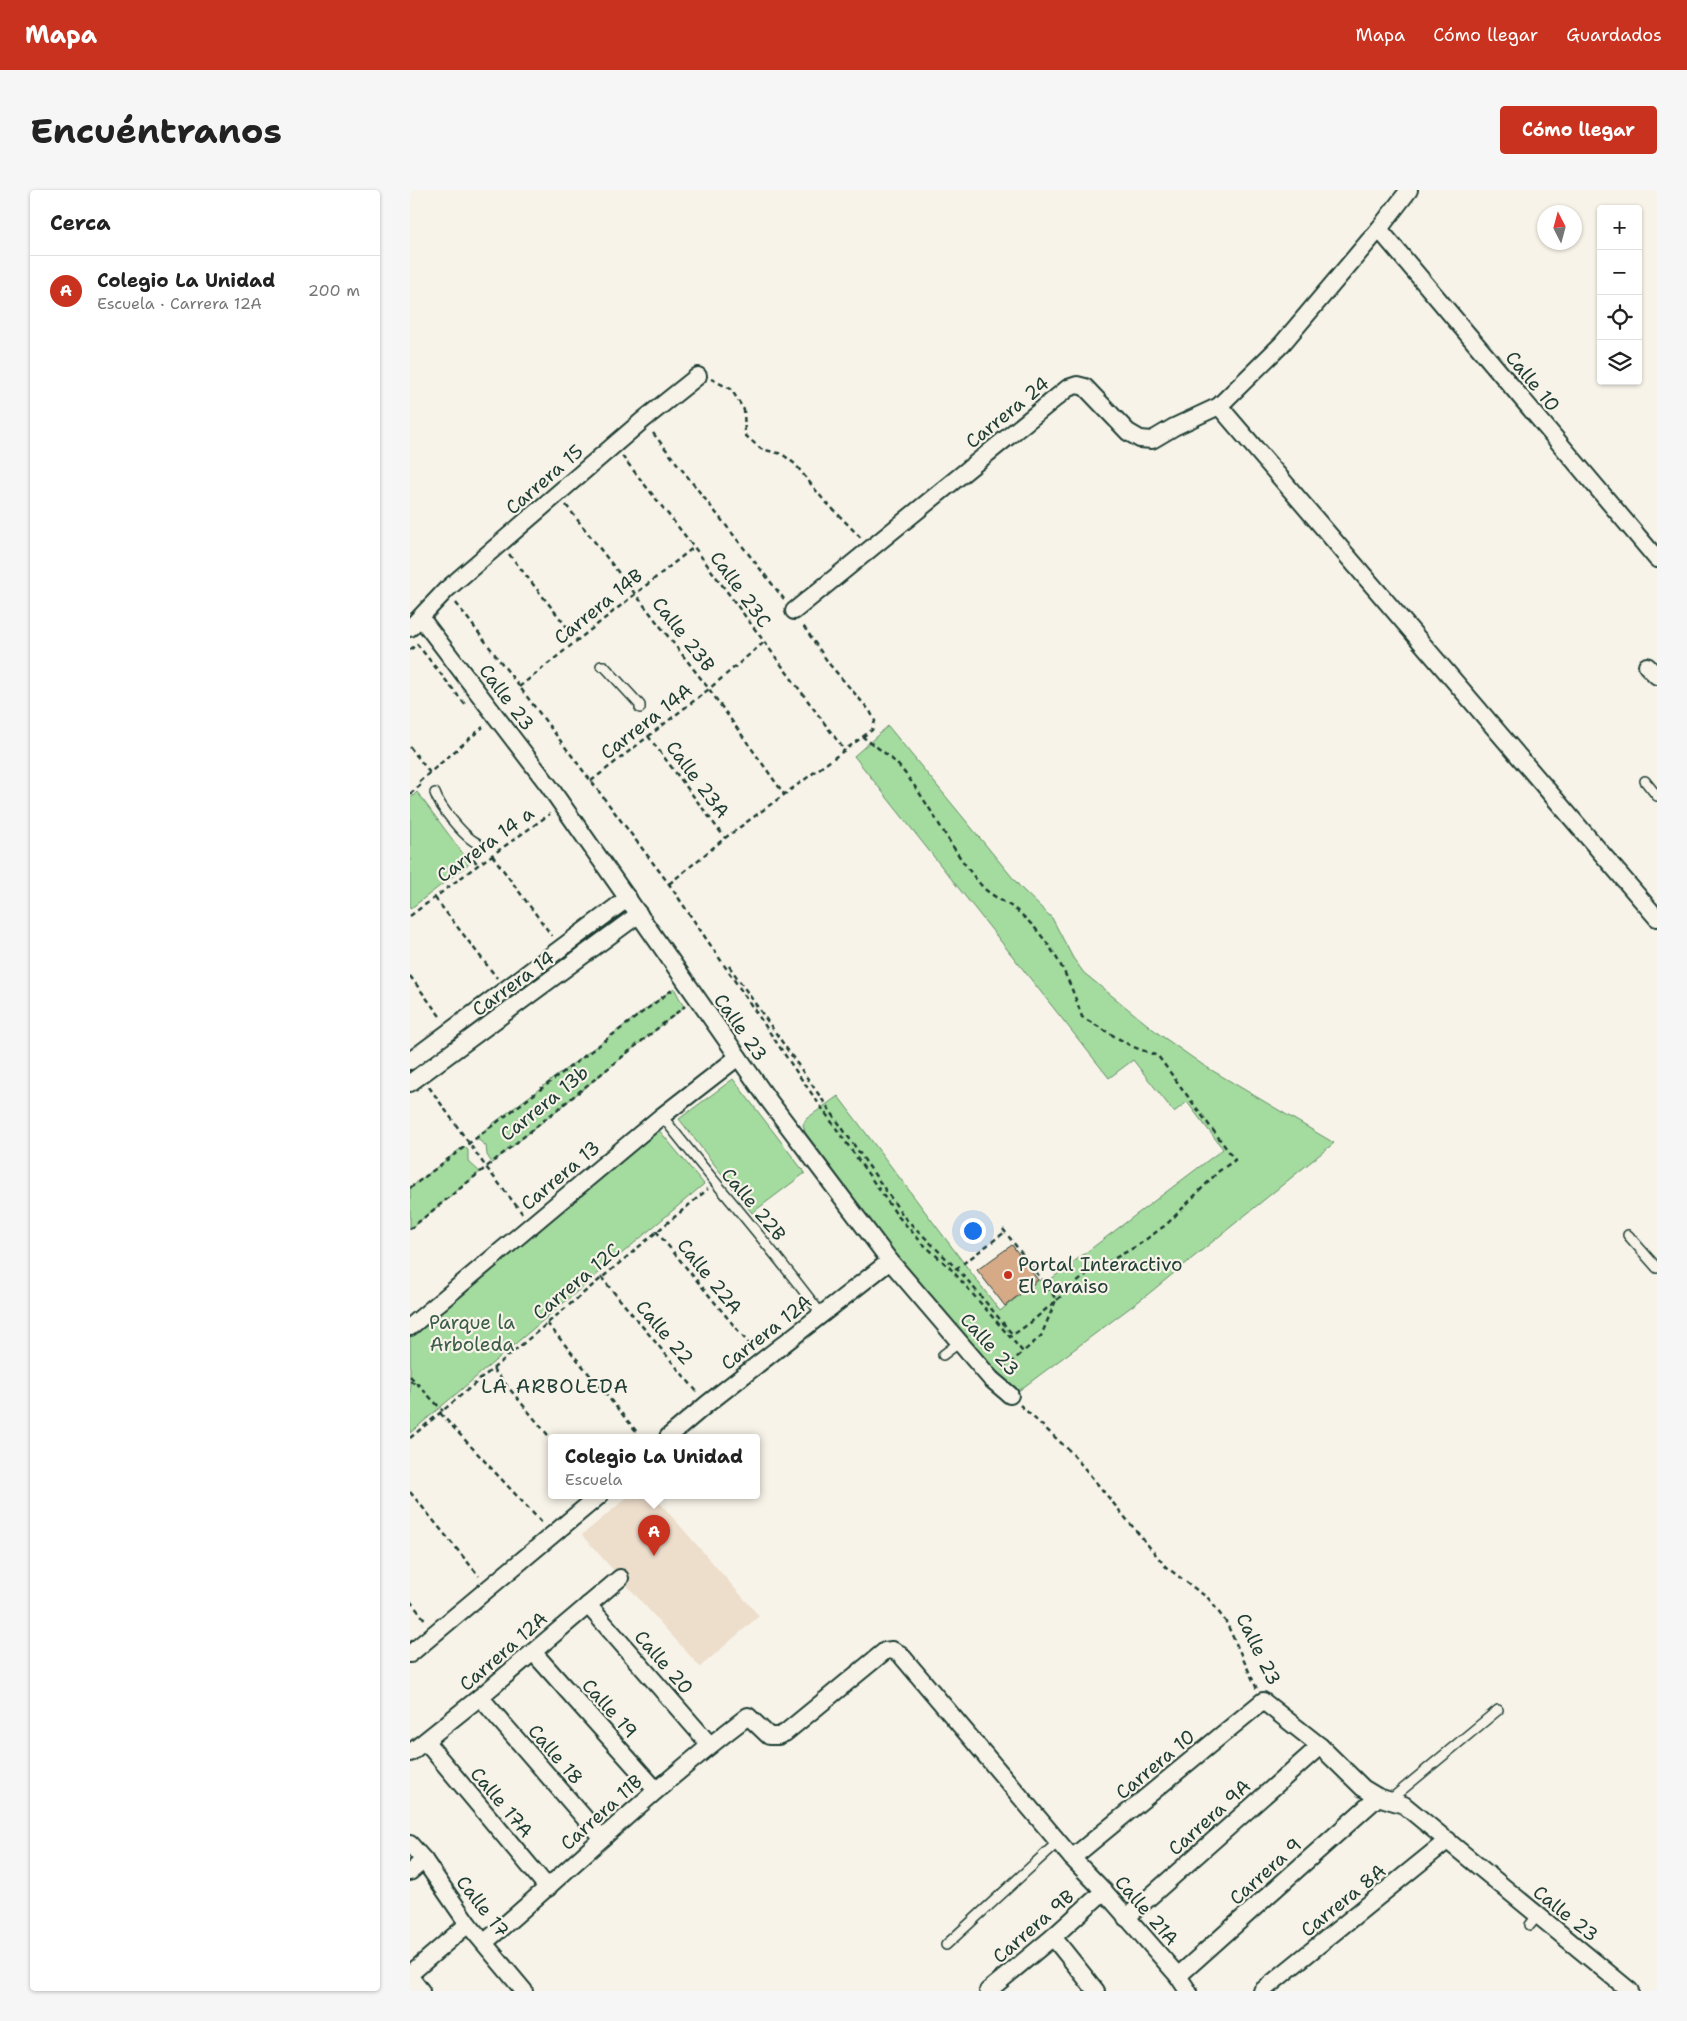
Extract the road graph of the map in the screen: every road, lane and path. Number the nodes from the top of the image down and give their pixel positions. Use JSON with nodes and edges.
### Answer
{"nodes":[{"id":1,"x":1409,"y":190,"type":"edge"},
{"id":2,"x":1379,"y":229,"type":"junction"},
{"id":3,"x":698,"y":376,"type":"joint"},
{"id":4,"x":1219,"y":406,"type":"junction"},
{"id":5,"x":643,"y":420,"type":"junction"},
{"id":6,"x":614,"y":445,"type":"junction"},
{"id":7,"x":558,"y":494,"type":"junction"},
{"id":8,"x":501,"y":543,"type":"junction"},
{"id":9,"x":694,"y":547,"type":"junction"},
{"id":10,"x":871,"y":548,"type":"junction"},
{"id":11,"x":1657,"y":559,"type":"edge"},
{"id":12,"x":446,"y":590,"type":"junction"},
{"id":13,"x":634,"y":593,"type":"junction"},
{"id":14,"x":794,"y":611,"type":"junction"},
{"id":15,"x":416,"y":623,"type":"edge"},
{"id":16,"x":578,"y":641,"type":"junction"},
{"id":17,"x":764,"y":643,"type":"junction"},
{"id":18,"x":410,"y":650,"type":"edge"},
{"id":19,"x":601,"y":666,"type":"dead end"},
{"id":20,"x":519,"y":687,"type":"junction"},
{"id":21,"x":709,"y":689,"type":"junction"},
{"id":22,"x":640,"y":708,"type":"dead end"},
{"id":23,"x":472,"y":713,"type":"dead end"},
{"id":24,"x":478,"y":720,"type":"dead end"},
{"id":25,"x":648,"y":736,"type":"junction"},
{"id":26,"x":863,"y":737,"type":"junction"},
{"id":27,"x":410,"y":747,"type":"edge"},
{"id":28,"x":845,"y":751,"type":"junction"},
{"id":29,"x":430,"y":773,"type":"junction"},
{"id":30,"x":591,"y":781,"type":"junction"},
{"id":31,"x":1645,"y":781,"type":"dead end"},
{"id":32,"x":435,"y":793,"type":"dead end"},
{"id":33,"x":410,"y":794,"type":"edge"},
{"id":34,"x":784,"y":794,"type":"junction"},
{"id":35,"x":1657,"y":796,"type":"edge"},
{"id":36,"x":552,"y":813,"type":"dead end"},
{"id":37,"x":725,"y":838,"type":"junction"},
{"id":38,"x":477,"y":843,"type":"dead end"},
{"id":39,"x":492,"y":855,"type":"junction"},
{"id":40,"x":670,"y":884,"type":"junction"},
{"id":41,"x":435,"y":898,"type":"junction"},
{"id":42,"x":628,"y":898,"type":"junction"},
{"id":43,"x":639,"y":914,"type":"junction"},
{"id":44,"x":410,"y":916,"type":"edge"},
{"id":45,"x":1657,"y":918,"type":"edge"},
{"id":46,"x":556,"y":941,"type":"dead end"},
{"id":47,"x":729,"y":966,"type":"dead end"},
{"id":48,"x":410,"y":976,"type":"edge"},
{"id":49,"x":685,"y":981,"type":"junction"},
{"id":50,"x":500,"y":982,"type":"dead end"},
{"id":51,"x":696,"y":998,"type":"junction"},
{"id":52,"x":444,"y":1022,"type":"dead end"},
{"id":53,"x":738,"y":1057,"type":"junction"},
{"id":54,"x":410,"y":1061,"type":"edge"},
{"id":55,"x":415,"y":1079,"type":"edge"},
{"id":56,"x":662,"y":1116,"type":"junction"},
{"id":57,"x":468,"y":1143,"type":"junction"},
{"id":58,"x":486,"y":1167,"type":"junction"},
{"id":59,"x":714,"y":1183,"type":"junction"},
{"id":60,"x":410,"y":1188,"type":"edge"},
{"id":61,"x":531,"y":1225,"type":"junction"},
{"id":62,"x":410,"y":1229,"type":"edge"},
{"id":63,"x":656,"y":1231,"type":"junction"},
{"id":64,"x":1628,"y":1235,"type":"dead end"},
{"id":65,"x":974,"y":1249,"type":"dead end"},
{"id":66,"x":977,"y":1252,"type":"junction"},
{"id":67,"x":890,"y":1261,"type":"junction"},
{"id":68,"x":1657,"y":1268,"type":"edge"},
{"id":69,"x":956,"y":1269,"type":"junction"},
{"id":70,"x":952,"y":1272,"type":"junction"},
{"id":71,"x":601,"y":1277,"type":"junction"},
{"id":72,"x":1056,"y":1300,"type":"junction"},
{"id":73,"x":821,"y":1314,"type":"junction"},
{"id":74,"x":547,"y":1323,"type":"junction"},
{"id":75,"x":410,"y":1327,"type":"edge"},
{"id":76,"x":1012,"y":1336,"type":"junction"},
{"id":77,"x":960,"y":1342,"type":"junction"},
{"id":78,"x":1023,"y":1352,"type":"junction"},
{"id":79,"x":943,"y":1355,"type":"dead end"},
{"id":80,"x":762,"y":1360,"type":"junction"},
{"id":81,"x":493,"y":1369,"type":"junction"},
{"id":82,"x":410,"y":1376,"type":"edge"},
{"id":83,"x":991,"y":1379,"type":"junction"},
{"id":84,"x":410,"y":1381,"type":"edge"},
{"id":85,"x":417,"y":1384,"type":"junction"},
{"id":86,"x":1010,"y":1395,"type":"joint"},
{"id":87,"x":707,"y":1404,"type":"junction"},
{"id":88,"x":441,"y":1412,"type":"junction"},
{"id":89,"x":639,"y":1434,"type":"edge"},
{"id":90,"x":672,"y":1434,"type":"edge"},
{"id":91,"x":548,"y":1435,"type":"edge"},
{"id":92,"x":410,"y":1438,"type":"edge"},
{"id":93,"x":410,"y":1492,"type":"edge"},
{"id":94,"x":595,"y":1499,"type":"edge"},
{"id":95,"x":554,"y":1535,"type":"junction"},
{"id":96,"x":620,"y":1578,"type":"dead end"},
{"id":97,"x":489,"y":1588,"type":"junction"},
{"id":98,"x":410,"y":1601,"type":"edge"},
{"id":99,"x":588,"y":1605,"type":"junction"},
{"id":100,"x":435,"y":1632,"type":"junction"},
{"id":101,"x":534,"y":1652,"type":"junction"},
{"id":102,"x":410,"y":1654,"type":"edge"},
{"id":103,"x":480,"y":1697,"type":"junction"},
{"id":104,"x":1262,"y":1701,"type":"junction"},
{"id":105,"x":1498,"y":1710,"type":"dead end"},
{"id":106,"x":748,"y":1716,"type":"joint"},
{"id":107,"x":426,"y":1742,"type":"junction"},
{"id":108,"x":710,"y":1744,"type":"junction"},
{"id":109,"x":1320,"y":1746,"type":"junction"},
{"id":110,"x":410,"y":1754,"type":"edge"},
{"id":111,"x":656,"y":1790,"type":"junction"},
{"id":112,"x":1385,"y":1798,"type":"junction"},
{"id":113,"x":601,"y":1837,"type":"junction"},
{"id":114,"x":1448,"y":1840,"type":"junction"},
{"id":115,"x":1058,"y":1842,"type":"junction"},
{"id":116,"x":410,"y":1844,"type":"edge"},
{"id":117,"x":1072,"y":1858,"type":"junction"},
{"id":118,"x":424,"y":1860,"type":"junction"},
{"id":119,"x":410,"y":1872,"type":"edge"},
{"id":120,"x":548,"y":1888,"type":"junction"},
{"id":121,"x":1104,"y":1891,"type":"junction"},
{"id":122,"x":1126,"y":1918,"type":"junction"},
{"id":123,"x":468,"y":1924,"type":"junction"},
{"id":124,"x":1053,"y":1937,"type":"junction"},
{"id":125,"x":485,"y":1942,"type":"junction"},
{"id":126,"x":946,"y":1945,"type":"dead end"},
{"id":127,"x":410,"y":1976,"type":"edge"},
{"id":128,"x":1178,"y":1976,"type":"junction"},
{"id":129,"x":421,"y":1991,"type":"edge"},
{"id":130,"x":524,"y":1991,"type":"edge"},
{"id":131,"x":988,"y":1991,"type":"edge"},
{"id":132,"x":1096,"y":1991,"type":"edge"},
{"id":133,"x":1188,"y":1991,"type":"edge"},
{"id":134,"x":1262,"y":1991,"type":"edge"},
{"id":135,"x":1630,"y":1991,"type":"edge"}],
"edges":[{"from":1,"to":2,"type":"street","name":"Carrera 24"},
{"from":2,"to":4,"type":"street","name":"Carrera 24"},
{"from":2,"to":11,"type":"street","name":"Calle 10"},
{"from":3,"to":5,"type":"street","name":"Carrera 15"},
{"from":3,"to":10,"type":"path"},
{"from":4,"to":10,"type":"street","name":"Carrera 24"},
{"from":4,"to":45,"type":"street"},
{"from":5,"to":6,"type":"street","name":"Carrera 15"},
{"from":5,"to":14,"type":"path"},
{"from":6,"to":7,"type":"street","name":"Carrera 15"},
{"from":6,"to":9,"type":"path","name":"Calle 23C"},
{"from":7,"to":8,"type":"street","name":"Carrera 15"},
{"from":7,"to":13,"type":"path","name":"Calle 23B"},
{"from":8,"to":12,"type":"street","name":"Carrera 15"},
{"from":8,"to":16,"type":"path"},
{"from":9,"to":13,"type":"path","name":"Carrera 14B"},
{"from":9,"to":17,"type":"path","name":"Calle 23C"},
{"from":10,"to":14,"type":"street","name":"Carrera 24"},
{"from":12,"to":15,"type":"street","name":"Carrera 15"},
{"from":12,"to":20,"type":"path","name":"Calle 23"},
{"from":13,"to":16,"type":"path","name":"Carrera 14B"},
{"from":13,"to":21,"type":"path","name":"Calle 23B"},
{"from":14,"to":26,"type":"path"},
{"from":15,"to":42,"type":"street","name":"Calle 23"},
{"from":16,"to":20,"type":"path","name":"Carrera 14B"},
{"from":17,"to":21,"type":"path","name":"Carrera 14A"},
{"from":17,"to":28,"type":"path","name":"Calle 23C"},
{"from":18,"to":23,"type":"path"},
{"from":19,"to":22,"type":"lane"},
{"from":20,"to":30,"type":"path","name":"Calle 23"},
{"from":21,"to":25,"type":"path","name":"Carrera 14A"},
{"from":21,"to":34,"type":"path","name":"Calle 23B"},
{"from":24,"to":29,"type":"path"},
{"from":25,"to":30,"type":"path","name":"Carrera 14A"},
{"from":25,"to":37,"type":"path","name":"Calle 23A"},
{"from":26,"to":28,"type":"path"},
{"from":26,"to":72,"type":"path"},
{"from":27,"to":29,"type":"path"},
{"from":28,"to":34,"type":"path"},
{"from":29,"to":33,"type":"path"},
{"from":30,"to":40,"type":"path","name":"Calle 23"},
{"from":31,"to":35,"type":"lane"},
{"from":32,"to":38,"type":"lane"},
{"from":34,"to":37,"type":"path"},
{"from":36,"to":39,"type":"path","name":"Carrera 14 a"},
{"from":37,"to":40,"type":"path"},
{"from":39,"to":41,"type":"path","name":"Carrera 14 a"},
{"from":39,"to":46,"type":"path"},
{"from":40,"to":70,"type":"path","name":"Calle 23"},
{"from":41,"to":44,"type":"path","name":"Carrera 14 a"},
{"from":41,"to":50,"type":"path"},
{"from":42,"to":43,"type":"street","name":"Calle 23"},
{"from":42,"to":54,"type":"street","name":"Carrera 14"},
{"from":43,"to":49,"type":"street","name":"Calle 23"},
{"from":43,"to":55,"type":"street","name":"Carrera 14"},
{"from":47,"to":69,"type":"path"},
{"from":48,"to":52,"type":"path"},
{"from":49,"to":51,"type":"street","name":"Calle 23"},
{"from":49,"to":57,"type":"path","name":"Carrera 13b"},
{"from":51,"to":53,"type":"street","name":"Calle 23"},
{"from":51,"to":58,"type":"path","name":"Carrera 13b"},
{"from":53,"to":56,"type":"street","name":"Carrera 13"},
{"from":53,"to":67,"type":"street","name":"Calle 23"},
{"from":55,"to":57,"type":"path"},
{"from":56,"to":59,"type":"lane","name":"Calle 22B"},
{"from":56,"to":61,"type":"street","name":"Carrera 13"},
{"from":57,"to":58,"type":"path"},
{"from":57,"to":60,"type":"path","name":"Carrera 13b"},
{"from":58,"to":61,"type":"path"},
{"from":58,"to":62,"type":"path","name":"Carrera 13b"},
{"from":59,"to":63,"type":"path","name":"Carrera 12C"},
{"from":59,"to":73,"type":"lane","name":"Calle 22B"},
{"from":61,"to":75,"type":"street","name":"Carrera 13"},
{"from":63,"to":71,"type":"path","name":"Carrera 12C"},
{"from":63,"to":80,"type":"path","name":"Calle 22A"},
{"from":64,"to":68,"type":"lane"},
{"from":65,"to":66,"type":"path"},
{"from":66,"to":69,"type":"path"},
{"from":66,"to":72,"type":"path"},
{"from":67,"to":73,"type":"street","name":"Carrera 12A"},
{"from":67,"to":77,"type":"street","name":"Calle 23"},
{"from":69,"to":70,"type":"path"},
{"from":69,"to":76,"type":"path"},
{"from":70,"to":76,"type":"path","name":"Calle 23"},
{"from":71,"to":74,"type":"path","name":"Carrera 12C"},
{"from":71,"to":87,"type":"path","name":"Calle 22"},
{"from":72,"to":76,"type":"path"},
{"from":72,"to":78,"type":"path"},
{"from":73,"to":80,"type":"street","name":"Carrera 12A"},
{"from":74,"to":81,"type":"path","name":"Carrera 12C"},
{"from":74,"to":89,"type":"path"},
{"from":76,"to":78,"type":"path"},
{"from":77,"to":79,"type":"lane"},
{"from":77,"to":83,"type":"street","name":"Calle 23"},
{"from":78,"to":83,"type":"path"},
{"from":80,"to":87,"type":"street","name":"Carrera 12A"},
{"from":81,"to":88,"type":"path","name":"Carrera 12C"},
{"from":81,"to":91,"type":"path"},
{"from":82,"to":85,"type":"path"},
{"from":83,"to":86,"type":"street","name":"Calle 23"},
{"from":84,"to":85,"type":"path"},
{"from":85,"to":88,"type":"path"},
{"from":86,"to":104,"type":"path","name":"Calle 23"},
{"from":87,"to":90,"type":"street","name":"Carrera 12A"},
{"from":88,"to":92,"type":"path","name":"Carrera 12C"},
{"from":88,"to":95,"type":"path"},
{"from":93,"to":97,"type":"path"},
{"from":94,"to":95,"type":"street"},
{"from":95,"to":97,"type":"street"},
{"from":96,"to":99,"type":"street","name":"Carrera 12A"},
{"from":97,"to":100,"type":"street"},
{"from":98,"to":100,"type":"path"},
{"from":99,"to":101,"type":"street","name":"Carrera 12A"},
{"from":99,"to":108,"type":"street","name":"Calle 20"},
{"from":100,"to":102,"type":"street"},
{"from":101,"to":103,"type":"street","name":"Carrera 12A"},
{"from":101,"to":111,"type":"street","name":"Calle 19"},
{"from":103,"to":107,"type":"street","name":"Carrera 12A"},
{"from":103,"to":113,"type":"street","name":"Calle 18"},
{"from":104,"to":109,"type":"street","name":"Calle 23"},
{"from":104,"to":117,"type":"street","name":"Carrera 10"},
{"from":105,"to":112,"type":"lane"},
{"from":106,"to":108,"type":"street","name":"Carrera 11B"},
{"from":106,"to":115,"type":"street","name":"Calle 21A"},
{"from":107,"to":110,"type":"street","name":"Carrera 12A"},
{"from":107,"to":120,"type":"street","name":"Calle 17A"},
{"from":108,"to":111,"type":"street","name":"Carrera 11B"},
{"from":109,"to":112,"type":"street","name":"Calle 23"},
{"from":109,"to":122,"type":"street","name":"Carrera 9A"},
{"from":111,"to":113,"type":"street","name":"Carrera 11B"},
{"from":112,"to":114,"type":"street","name":"Calle 23"},
{"from":112,"to":128,"type":"street","name":"Carrera 9"},
{"from":113,"to":120,"type":"street","name":"Carrera 11B"},
{"from":114,"to":134,"type":"street","name":"Carrera 8A"},
{"from":114,"to":135,"type":"street","name":"Calle 23"},
{"from":115,"to":117,"type":"street","name":"Calle 21A"},
{"from":115,"to":126,"type":"lane"},
{"from":116,"to":118,"type":"street","name":"Calle 17"},
{"from":117,"to":121,"type":"street","name":"Calle 21A"},
{"from":118,"to":119,"type":"street"},
{"from":118,"to":123,"type":"street","name":"Calle 17"},
{"from":120,"to":125,"type":"street","name":"Carrera 11B"},
{"from":121,"to":122,"type":"street","name":"Calle 21A"},
{"from":121,"to":124,"type":"street","name":"Carrera 9B"},
{"from":122,"to":128,"type":"street","name":"Calle 21A"},
{"from":123,"to":125,"type":"street","name":"Calle 17"},
{"from":123,"to":127,"type":"street"},
{"from":124,"to":131,"type":"street","name":"Carrera 9B"},
{"from":124,"to":132,"type":"street"},
{"from":125,"to":130,"type":"street","name":"Calle 17"},
{"from":127,"to":129,"type":"street"},
{"from":128,"to":133,"type":"street","name":"Calle 21A"}]}
